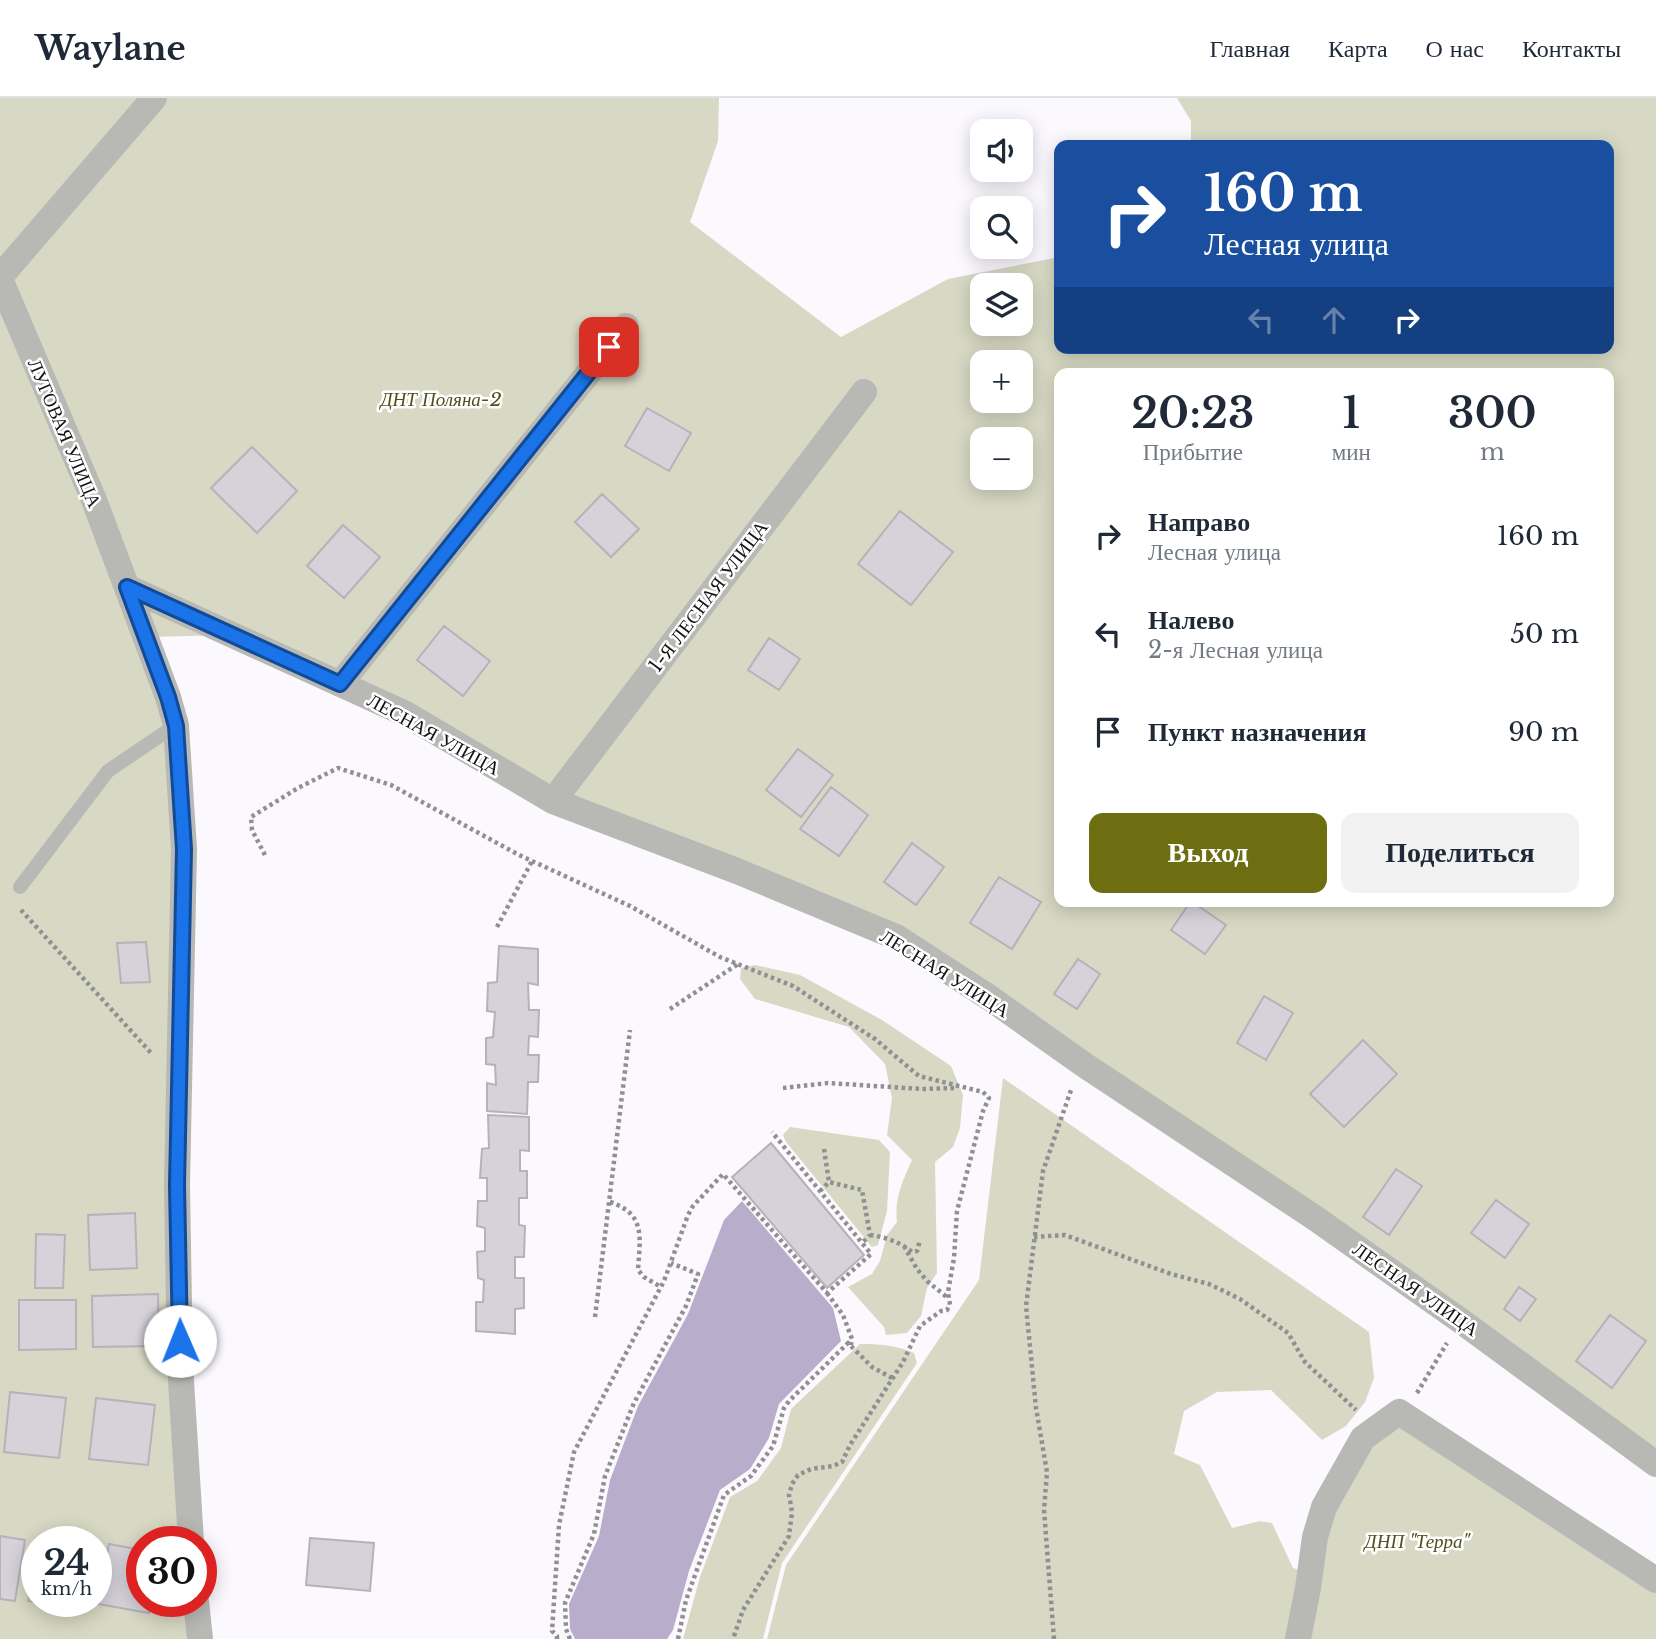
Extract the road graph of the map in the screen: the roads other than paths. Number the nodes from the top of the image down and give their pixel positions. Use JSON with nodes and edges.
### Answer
{"nodes":[{"id":1,"x":154,"y":98,"type":"edge"},
{"id":2,"x":0,"y":278,"type":"edge"},
{"id":3,"x":625,"y":326,"type":"dead end"},
{"id":4,"x":864,"y":392,"type":"dead end"},
{"id":5,"x":127,"y":587,"type":"junction"},
{"id":6,"x":340,"y":684,"type":"junction"},
{"id":7,"x":176,"y":726,"type":"junction"},
{"id":8,"x":553,"y":801,"type":"junction"},
{"id":9,"x":20,"y":887,"type":"dead end"},
{"id":10,"x":1656,"y":1464,"type":"edge"},
{"id":11,"x":190,"y":1526,"type":"edge"},
{"id":12,"x":1656,"y":1580,"type":"edge"},
{"id":13,"x":198,"y":1617,"type":"edge"},
{"id":14,"x":200,"y":1639,"type":"edge"},
{"id":15,"x":1298,"y":1639,"type":"edge"}],
"edges":[{"from":1,"to":2,"type":"street"},
{"from":2,"to":5,"type":"street","name":"ЛУГОВАЯ УЛИЦА"},
{"from":3,"to":6,"type":"street"},
{"from":4,"to":8,"type":"street","name":"1-Я ЛЕСНАЯ УЛИЦА"},
{"from":5,"to":6,"type":"street","name":"ЛЕСНАЯ УЛИЦА"},
{"from":5,"to":7,"type":"street","name":"ЛУГОВАЯ УЛИЦА"},
{"from":6,"to":8,"type":"street","name":"ЛЕСНАЯ УЛИЦА"},
{"from":7,"to":9,"type":"lane"},
{"from":7,"to":11,"type":"street","name":"ЛУГОВАЯ УЛИЦА"},
{"from":8,"to":10,"type":"street","name":"ЛЕСНАЯ УЛИЦА"},
{"from":12,"to":15,"type":"street"},
{"from":13,"to":14,"type":"street"}]}
